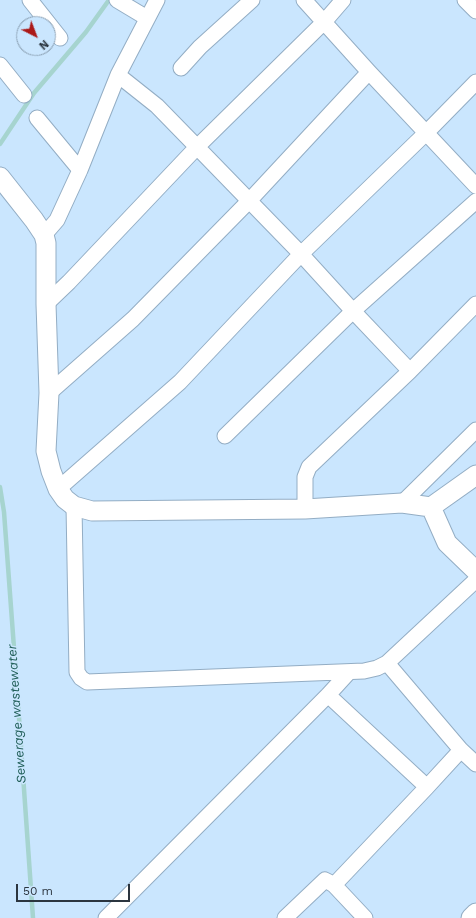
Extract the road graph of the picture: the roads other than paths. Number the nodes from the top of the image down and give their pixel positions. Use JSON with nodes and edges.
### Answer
{"nodes":[{"id":1,"x":30,"y":0,"type":"edge"},
{"id":2,"x":117,"y":0,"type":"edge"},
{"id":3,"x":157,"y":0,"type":"edge"},
{"id":4,"x":252,"y":0,"type":"edge"},
{"id":5,"x":304,"y":0,"type":"edge"},
{"id":6,"x":343,"y":0,"type":"edge"},
{"id":7,"x":465,"y":0,"type":"edge"},
{"id":8,"x":476,"y":11,"type":"edge"},
{"id":9,"x":147,"y":18,"type":"junction"},
{"id":10,"x":324,"y":22,"type":"junction"},
{"id":11,"x":60,"y":38,"type":"dead end"},
{"id":12,"x":0,"y":65,"type":"edge"},
{"id":13,"x":181,"y":68,"type":"dead end"},
{"id":14,"x":369,"y":72,"type":"junction"},
{"id":15,"x":118,"y":75,"type":"junction"},
{"id":16,"x":476,"y":82,"type":"edge"},
{"id":17,"x":24,"y":95,"type":"dead end"},
{"id":18,"x":37,"y":118,"type":"dead end"},
{"id":19,"x":426,"y":133,"type":"junction"},
{"id":20,"x":197,"y":147,"type":"junction"},
{"id":21,"x":80,"y":170,"type":"junction"},
{"id":22,"x":0,"y":177,"type":"edge"},
{"id":23,"x":476,"y":186,"type":"edge"},
{"id":24,"x":249,"y":201,"type":"junction"},
{"id":25,"x":476,"y":201,"type":"edge"},
{"id":26,"x":44,"y":236,"type":"junction"},
{"id":27,"x":301,"y":254,"type":"junction"},
{"id":28,"x":46,"y":304,"type":"junction"},
{"id":29,"x":476,"y":304,"type":"edge"},
{"id":30,"x":353,"y":311,"type":"junction"},
{"id":31,"x":410,"y":371,"type":"junction"},
{"id":32,"x":49,"y":393,"type":"junction"},
{"id":33,"x":476,"y":430,"type":"edge"},
{"id":34,"x":225,"y":436,"type":"dead end"},
{"id":35,"x":476,"y":475,"type":"edge"},
{"id":36,"x":58,"y":488,"type":"junction"},
{"id":37,"x":402,"y":503,"type":"junction"},
{"id":38,"x":74,"y":506,"type":"junction"},
{"id":39,"x":430,"y":507,"type":"junction"},
{"id":40,"x":305,"y":509,"type":"junction"},
{"id":41,"x":476,"y":571,"type":"edge"},
{"id":42,"x":476,"y":580,"type":"edge"},
{"id":43,"x":387,"y":663,"type":"junction"},
{"id":44,"x":349,"y":672,"type":"junction"},
{"id":45,"x":328,"y":695,"type":"junction"},
{"id":46,"x":460,"y":750,"type":"junction"},
{"id":47,"x":476,"y":764,"type":"edge"},
{"id":48,"x":427,"y":787,"type":"junction"},
{"id":49,"x":334,"y":885,"type":"junction"},
{"id":50,"x":476,"y":913,"type":"edge"},
{"id":51,"x":106,"y":918,"type":"edge"},
{"id":52,"x":285,"y":918,"type":"edge"},
{"id":53,"x":365,"y":918,"type":"edge"},
{"id":54,"x":471,"y":918,"type":"edge"}],
"edges":[{"from":1,"to":11,"type":"street"},
{"from":2,"to":9,"type":"street"},
{"from":3,"to":9,"type":"street"},
{"from":4,"to":13,"type":"street"},
{"from":5,"to":10,"type":"street"},
{"from":6,"to":10,"type":"street"},
{"from":7,"to":8,"type":"street"},
{"from":9,"to":15,"type":"street"},
{"from":10,"to":14,"type":"street"},
{"from":10,"to":20,"type":"street"},
{"from":12,"to":17,"type":"street"},
{"from":14,"to":19,"type":"street"},
{"from":14,"to":24,"type":"street"},
{"from":15,"to":20,"type":"street"},
{"from":15,"to":21,"type":"street"},
{"from":16,"to":19,"type":"street"},
{"from":18,"to":21,"type":"street"},
{"from":19,"to":23,"type":"street"},
{"from":19,"to":27,"type":"street"},
{"from":20,"to":24,"type":"street"},
{"from":20,"to":28,"type":"street"},
{"from":21,"to":26,"type":"street"},
{"from":22,"to":26,"type":"street"},
{"from":24,"to":27,"type":"street"},
{"from":24,"to":32,"type":"street"},
{"from":25,"to":30,"type":"street"},
{"from":26,"to":28,"type":"street"},
{"from":27,"to":30,"type":"street"},
{"from":27,"to":36,"type":"street"},
{"from":28,"to":32,"type":"street"},
{"from":29,"to":31,"type":"street"},
{"from":30,"to":31,"type":"street"},
{"from":30,"to":34,"type":"street"},
{"from":31,"to":40,"type":"street"},
{"from":32,"to":36,"type":"street"},
{"from":33,"to":37,"type":"street"},
{"from":35,"to":39,"type":"street"},
{"from":36,"to":38,"type":"street"},
{"from":37,"to":39,"type":"street"},
{"from":37,"to":40,"type":"street"},
{"from":38,"to":40,"type":"street"},
{"from":38,"to":44,"type":"street"},
{"from":39,"to":41,"type":"street"},
{"from":42,"to":43,"type":"street"},
{"from":43,"to":44,"type":"street"},
{"from":43,"to":46,"type":"street"},
{"from":44,"to":45,"type":"street"},
{"from":45,"to":48,"type":"street"},
{"from":45,"to":51,"type":"street"},
{"from":46,"to":47,"type":"street"},
{"from":46,"to":48,"type":"street"},
{"from":48,"to":49,"type":"street"},
{"from":49,"to":52,"type":"street"},
{"from":49,"to":53,"type":"street"},
{"from":50,"to":54,"type":"street"}]}
